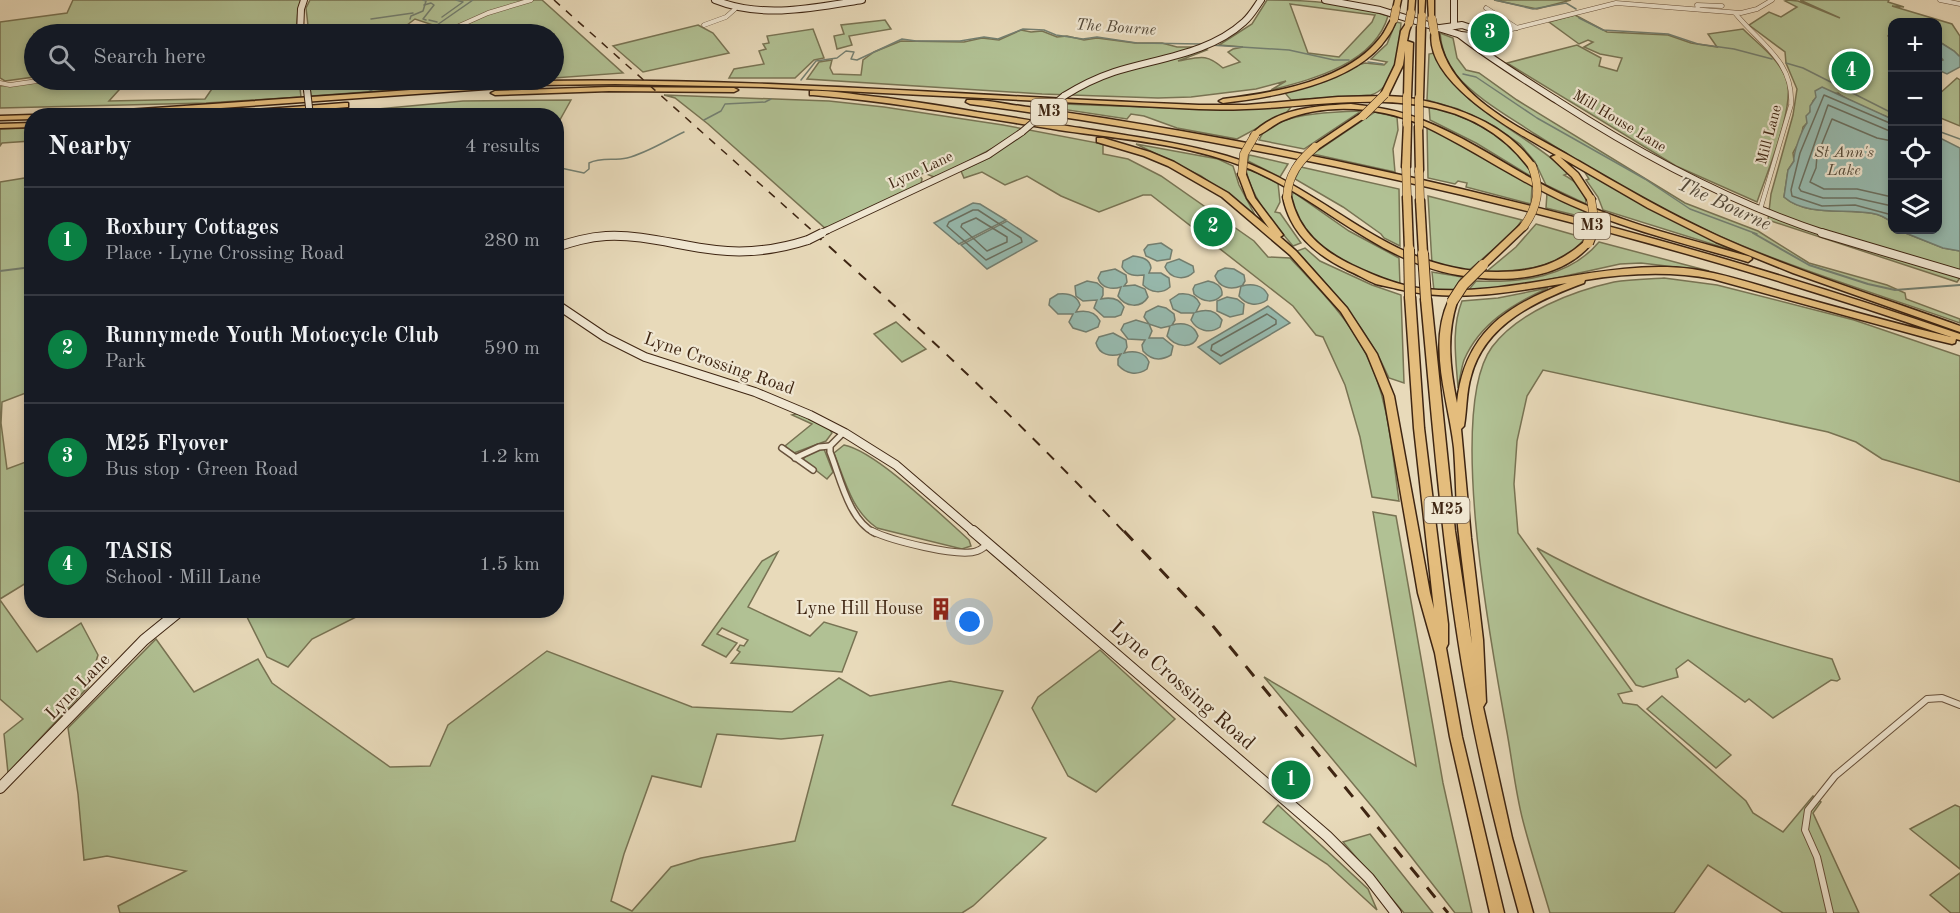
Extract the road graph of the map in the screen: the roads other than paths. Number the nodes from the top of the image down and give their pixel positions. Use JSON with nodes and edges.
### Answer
{"nodes":[{"id":1,"x":304,"y":0,"type":"edge"},
{"id":2,"x":531,"y":0,"type":"edge"},
{"id":3,"x":715,"y":0,"type":"edge"},
{"id":4,"x":862,"y":0,"type":"edge"},
{"id":5,"x":1261,"y":0,"type":"edge"},
{"id":6,"x":1325,"y":0,"type":"edge"},
{"id":7,"x":1398,"y":0,"type":"edge"},
{"id":8,"x":1412,"y":0,"type":"edge"},
{"id":9,"x":1422,"y":0,"type":"edge"},
{"id":10,"x":1431,"y":0,"type":"edge"},
{"id":11,"x":1454,"y":0,"type":"edge"},
{"id":12,"x":1762,"y":0,"type":"edge"},
{"id":13,"x":1940,"y":0,"type":"edge"},
{"id":14,"x":1770,"y":1,"type":"edge"},
{"id":15,"x":1628,"y":2,"type":"edge"},
{"id":16,"x":1960,"y":4,"type":"edge"},
{"id":17,"x":1722,"y":6,"type":"dead end"},
{"id":18,"x":1486,"y":8,"type":"dead end"},
{"id":19,"x":735,"y":9,"type":"junction"},
{"id":20,"x":1698,"y":9,"type":"junction"},
{"id":21,"x":1455,"y":12,"type":"junction"},
{"id":22,"x":1735,"y":13,"type":"junction"},
{"id":23,"x":1409,"y":23,"type":"junction"},
{"id":24,"x":300,"y":24,"type":"edge"},
{"id":25,"x":463,"y":24,"type":"edge"},
{"id":26,"x":704,"y":25,"type":"dead end"},
{"id":27,"x":1464,"y":25,"type":"junction"},
{"id":28,"x":1517,"y":28,"type":"junction"},
{"id":29,"x":1437,"y":29,"type":"junction"},
{"id":30,"x":1455,"y":30,"type":"junction"},
{"id":31,"x":1473,"y":32,"type":"junction"},
{"id":32,"x":1472,"y":44,"type":"junction"},
{"id":33,"x":564,"y":82,"type":"edge"},
{"id":34,"x":0,"y":83,"type":"edge"},
{"id":35,"x":24,"y":83,"type":"edge"},
{"id":36,"x":307,"y":90,"type":"edge"},
{"id":37,"x":440,"y":90,"type":"edge"},
{"id":38,"x":879,"y":91,"type":"junction"},
{"id":39,"x":804,"y":92,"type":"junction"},
{"id":40,"x":906,"y":102,"type":"junction"},
{"id":41,"x":1172,"y":105,"type":"junction"},
{"id":42,"x":183,"y":108,"type":"edge"},
{"id":43,"x":308,"y":108,"type":"edge"},
{"id":44,"x":309,"y":108,"type":"edge"},
{"id":45,"x":24,"y":117,"type":"edge"},
{"id":46,"x":0,"y":118,"type":"edge"},
{"id":47,"x":24,"y":125,"type":"edge"},
{"id":48,"x":0,"y":126,"type":"edge"},
{"id":49,"x":1539,"y":143,"type":"junction"},
{"id":50,"x":1760,"y":210,"type":"junction"},
{"id":51,"x":564,"y":244,"type":"edge"},
{"id":52,"x":1293,"y":253,"type":"junction"},
{"id":53,"x":1600,"y":274,"type":"junction"},
{"id":54,"x":1960,"y":274,"type":"edge"},
{"id":55,"x":1819,"y":280,"type":"junction"},
{"id":56,"x":564,"y":310,"type":"edge"},
{"id":57,"x":1960,"y":328,"type":"edge"},
{"id":58,"x":1957,"y":341,"type":"edge"},
{"id":59,"x":844,"y":432,"type":"junction"},
{"id":60,"x":1457,"y":435,"type":"junction"},
{"id":61,"x":830,"y":446,"type":"junction"},
{"id":62,"x":782,"y":448,"type":"dead end"},
{"id":63,"x":795,"y":458,"type":"junction"},
{"id":64,"x":813,"y":470,"type":"dead end"},
{"id":65,"x":989,"y":544,"type":"junction"},
{"id":66,"x":171,"y":618,"type":"edge"},
{"id":67,"x":1442,"y":653,"type":"junction"},
{"id":68,"x":1960,"y":705,"type":"edge"},
{"id":69,"x":1480,"y":720,"type":"junction"},
{"id":70,"x":0,"y":788,"type":"edge"},
{"id":71,"x":1396,"y":913,"type":"edge"},
{"id":72,"x":1497,"y":913,"type":"edge"},
{"id":73,"x":1526,"y":913,"type":"edge"},
{"id":74,"x":1830,"y":913,"type":"edge"}],
"edges":[{"from":1,"to":24,"type":"street"},
{"from":2,"to":25,"type":"street"},
{"from":3,"to":19,"type":"street"},
{"from":4,"to":19,"type":"street"},
{"from":5,"to":51,"type":"street","name":"Lyne Lane","bridge":true},
{"from":6,"to":29,"type":"street"},
{"from":7,"to":41,"type":"highway","bridge":true},
{"from":8,"to":23,"type":"highway","number":"M25","bridge":true},
{"from":9,"to":69,"type":"highway","number":"M25","bridge":true},
{"from":10,"to":29,"type":"highway","bridge":true},
{"from":11,"to":21,"type":"street"},
{"from":12,"to":14,"type":"street"},
{"from":13,"to":16,"type":"street"},
{"from":14,"to":22,"type":"street"},
{"from":15,"to":20,"type":"street"},
{"from":15,"to":28,"type":"street"},
{"from":17,"to":20,"type":"street"},
{"from":18,"to":28,"type":"street"},
{"from":19,"to":26,"type":"street"},
{"from":20,"to":22,"type":"street"},
{"from":21,"to":27,"type":"street"},
{"from":21,"to":30,"type":"street"},
{"from":22,"to":50,"type":"street","name":"Mill Lane"},
{"from":23,"to":53,"type":"highway","bridge":true},
{"from":23,"to":67,"type":"highway","number":"M25","bridge":true},
{"from":27,"to":30,"type":"street"},
{"from":27,"to":31,"type":"street"},
{"from":28,"to":31,"type":"street"},
{"from":29,"to":30,"type":"street"},
{"from":29,"to":49,"type":"highway"},
{"from":30,"to":31,"type":"street"},
{"from":30,"to":32,"type":"street","name":"Mill House Lane"},
{"from":31,"to":32,"type":"street"},
{"from":32,"to":50,"type":"street","name":"Mill House Lane"},
{"from":33,"to":38,"type":"highway","number":"M3"},
{"from":34,"to":35,"type":"street"},
{"from":36,"to":44,"type":"street","bridge":true},
{"from":37,"to":42,"type":"highway","number":"M3"},
{"from":38,"to":41,"type":"highway"},
{"from":38,"to":58,"type":"highway","number":"M3"},
{"from":39,"to":40,"type":"highway","number":"M3"},
{"from":39,"to":43,"type":"highway","number":"M3"},
{"from":39,"to":52,"type":"highway"},
{"from":40,"to":49,"type":"highway","bridge":true},
{"from":40,"to":58,"type":"highway","number":"M3"},
{"from":41,"to":60,"type":"highway","bridge":true},
{"from":45,"to":46,"type":"highway"},
{"from":47,"to":48,"type":"highway"},
{"from":49,"to":55,"type":"highway"},
{"from":50,"to":54,"type":"street","name":"Mill House Lane"},
{"from":52,"to":55,"type":"highway","bridge":true},
{"from":52,"to":67,"type":"highway"},
{"from":53,"to":58,"type":"highway"},
{"from":53,"to":60,"type":"highway"},
{"from":55,"to":57,"type":"highway"},
{"from":56,"to":59,"type":"street","name":"Lyne Crossing Road"},
{"from":59,"to":61,"type":"street"},
{"from":59,"to":65,"type":"street","name":"Lyne Crossing Road"},
{"from":60,"to":69,"type":"highway"},
{"from":61,"to":63,"type":"street"},
{"from":61,"to":65,"type":"street"},
{"from":62,"to":63,"type":"street"},
{"from":63,"to":64,"type":"street"},
{"from":65,"to":71,"type":"street","name":"Lyne Crossing Road"},
{"from":66,"to":70,"type":"street","name":"Lyne Lane"},
{"from":67,"to":72,"type":"highway","number":"M25"},
{"from":68,"to":74,"type":"street"},
{"from":69,"to":73,"type":"highway","number":"M25"}]}
